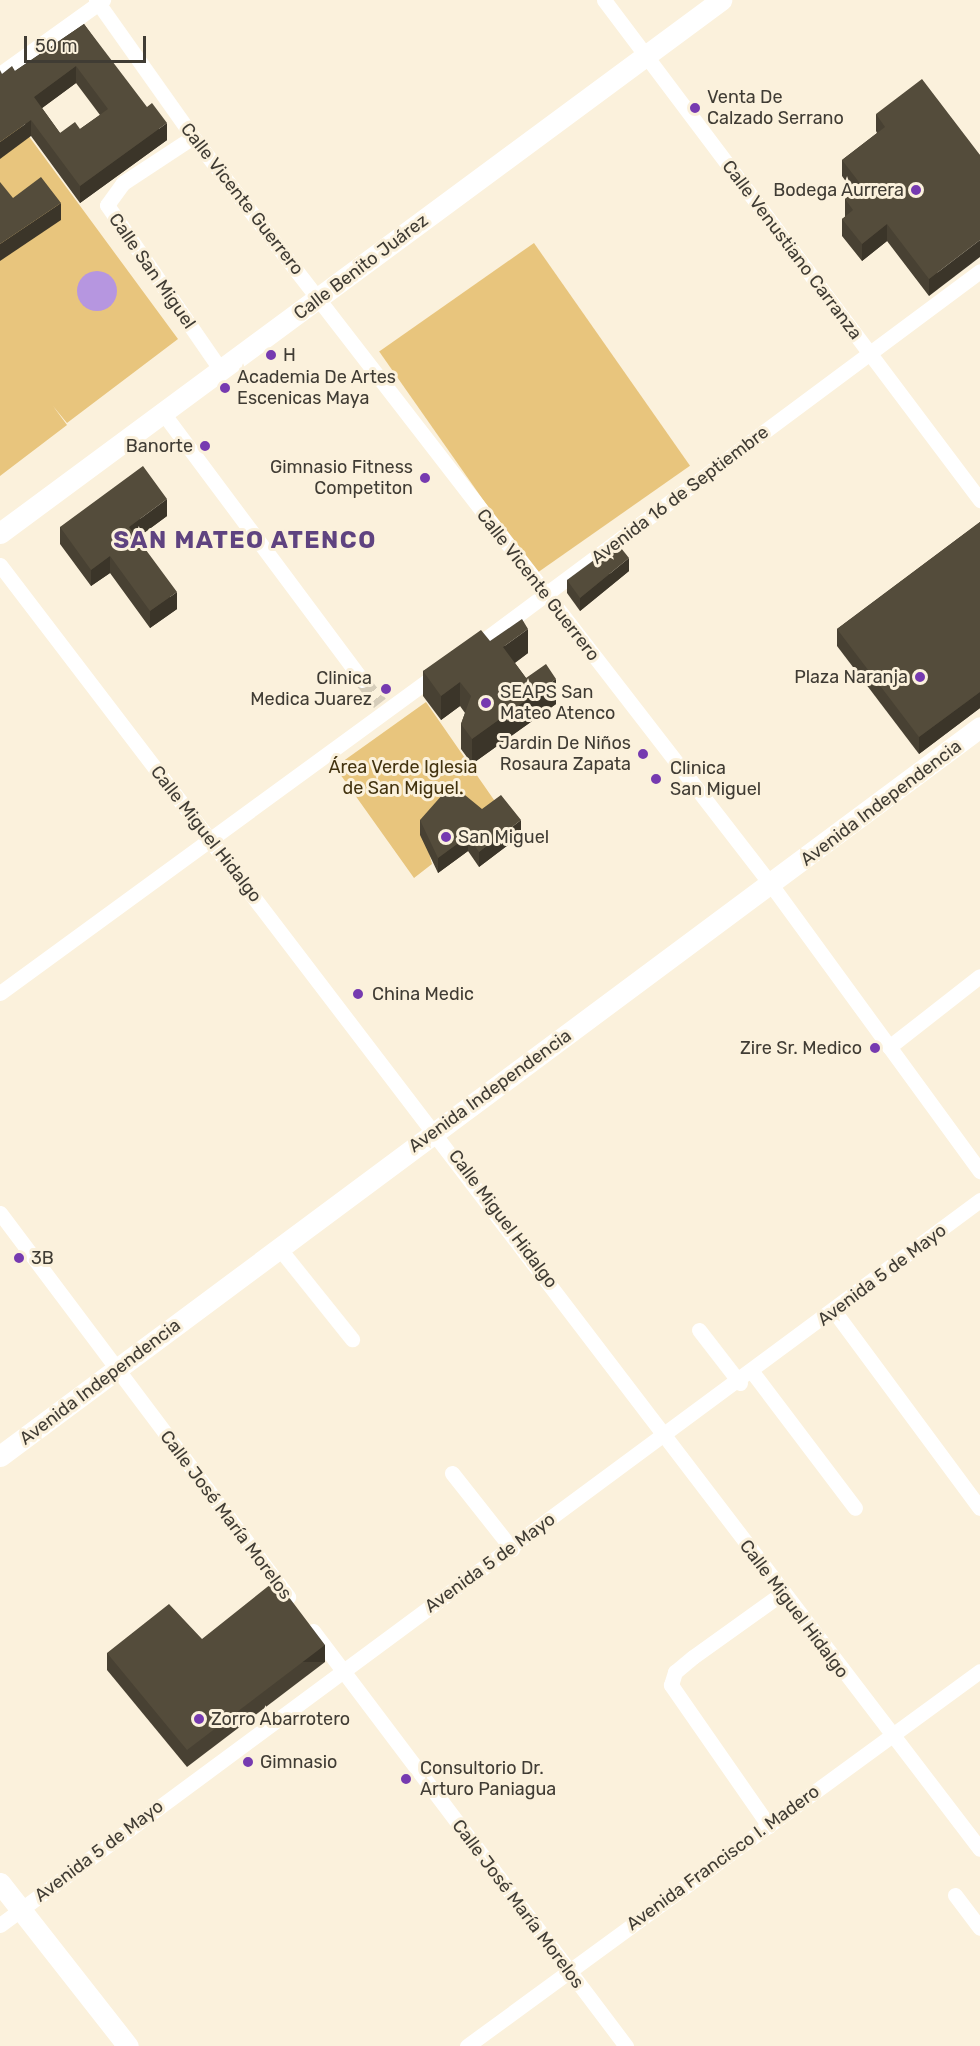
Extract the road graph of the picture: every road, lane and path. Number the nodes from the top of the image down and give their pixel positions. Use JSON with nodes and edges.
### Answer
{"nodes":[{"id":1,"x":604,"y":0,"type":"edge"},
{"id":2,"x":721,"y":0,"type":"edge"},
{"id":3,"x":99,"y":1,"type":"edge"},
{"id":4,"x":646,"y":56,"type":"junction"},
{"id":5,"x":0,"y":74,"type":"edge"},
{"id":6,"x":193,"y":137,"type":"junction"},
{"id":7,"x":980,"y":271,"type":"edge"},
{"id":8,"x":318,"y":298,"type":"junction"},
{"id":9,"x":868,"y":352,"type":"junction"},
{"id":10,"x":221,"y":370,"type":"junction"},
{"id":11,"x":163,"y":413,"type":"junction"},
{"id":12,"x":980,"y":500,"type":"edge"},
{"id":13,"x":3,"y":526,"type":"edge"},
{"id":14,"x":0,"y":565,"type":"edge"},
{"id":15,"x":548,"y":595,"type":"junction"},
{"id":16,"x":362,"y":680,"type":"tunnel mouth"},
{"id":17,"x":980,"y":727,"type":"edge"},
{"id":18,"x":208,"y":836,"type":"junction"},
{"id":19,"x":772,"y":886,"type":"junction"},
{"id":20,"x":980,"y":976,"type":"edge"},
{"id":21,"x":0,"y":993,"type":"edge"},
{"id":22,"x":889,"y":1047,"type":"junction"},
{"id":23,"x":436,"y":1130,"type":"junction"},
{"id":24,"x":980,"y":1171,"type":"edge"},
{"id":25,"x":980,"y":1200,"type":"edge"},
{"id":26,"x":0,"y":1213,"type":"edge"},
{"id":27,"x":279,"y":1248,"type":"junction"},
{"id":28,"x":834,"y":1311,"type":"junction"},
{"id":29,"x":699,"y":1330,"type":"dead end"},
{"id":30,"x":352,"y":1339,"type":"dead end"},
{"id":31,"x":116,"y":1371,"type":"junction"},
{"id":32,"x":753,"y":1373,"type":"junction"},
{"id":33,"x":740,"y":1383,"type":"junction"},
{"id":34,"x":663,"y":1434,"type":"junction"},
{"id":35,"x":0,"y":1456,"type":"edge"},
{"id":36,"x":452,"y":1473,"type":"dead end"},
{"id":37,"x":855,"y":1508,"type":"dead end"},
{"id":38,"x":980,"y":1508,"type":"edge"},
{"id":39,"x":512,"y":1549,"type":"junction"},
{"id":40,"x":781,"y":1594,"type":"junction"},
{"id":41,"x":342,"y":1669,"type":"junction"},
{"id":42,"x":980,"y":1671,"type":"edge"},
{"id":43,"x":890,"y":1733,"type":"junction"},
{"id":44,"x":769,"y":1826,"type":"junction"},
{"id":45,"x":980,"y":1849,"type":"edge"},
{"id":46,"x":0,"y":1883,"type":"edge"},
{"id":47,"x":955,"y":1895,"type":"dead end"},
{"id":48,"x":21,"y":1910,"type":"junction"},
{"id":49,"x":0,"y":1925,"type":"edge"},
{"id":50,"x":980,"y":1928,"type":"edge"},
{"id":51,"x":567,"y":1971,"type":"junction"},
{"id":52,"x":477,"y":2043,"type":"edge"},
{"id":53,"x":128,"y":2046,"type":"edge"},
{"id":54,"x":626,"y":2046,"type":"edge"}],
"edges":[{"from":1,"to":4,"type":"street","name":"Calle Venustiano Carranza"},
{"from":2,"to":4,"type":"main road","name":"Calle Benito Juárez"},
{"from":3,"to":5,"type":"street"},
{"from":3,"to":6,"type":"street","name":"Calle Vicente Guerrero"},
{"from":4,"to":8,"type":"main road","name":"Calle Benito Juárez"},
{"from":4,"to":9,"type":"street","name":"Calle Venustiano Carranza"},
{"from":6,"to":8,"type":"street","name":"Calle Vicente Guerrero"},
{"from":6,"to":10,"type":"street","name":"Calle San Miguel"},
{"from":7,"to":9,"type":"street","name":"Avenida 16 de Septiembre"},
{"from":8,"to":10,"type":"main road","name":"Calle Benito Juárez"},
{"from":8,"to":15,"type":"street","name":"Calle Vicente Guerrero"},
{"from":9,"to":12,"type":"street","name":"Calle Venustiano Carranza"},
{"from":9,"to":15,"type":"street","name":"Avenida 16 de Septiembre"},
{"from":10,"to":11,"type":"main road","name":"Calle Benito Juárez"},
{"from":11,"to":13,"type":"main road","name":"Calle Benito Juárez"},
{"from":11,"to":16,"type":"street"},
{"from":14,"to":18,"type":"street","name":"Calle Miguel Hidalgo"},
{"from":15,"to":18,"type":"street","name":"Avenida 16 de Septiembre"},
{"from":15,"to":19,"type":"street","name":"Calle Vicente Guerrero"},
{"from":17,"to":19,"type":"main road","name":"Avenida Independencia"},
{"from":18,"to":21,"type":"street","name":"Avenida 16 de Septiembre"},
{"from":18,"to":23,"type":"street","name":"Calle Miguel Hidalgo"},
{"from":19,"to":22,"type":"street","name":"Calle Vicente Guerrero"},
{"from":19,"to":23,"type":"main road","name":"Avenida Independencia"},
{"from":20,"to":22,"type":"street"},
{"from":22,"to":24,"type":"street","name":"Calle Vicente Guerrero"},
{"from":23,"to":27,"type":"main road","name":"Avenida Independencia"},
{"from":23,"to":34,"type":"street","name":"Calle Miguel Hidalgo"},
{"from":25,"to":28,"type":"street","name":"Avenida 5 de Mayo"},
{"from":26,"to":31,"type":"street","name":"Calle José María Morelos"},
{"from":27,"to":30,"type":"street"},
{"from":27,"to":31,"type":"main road","name":"Avenida Independencia"},
{"from":28,"to":32,"type":"street","name":"Avenida 5 de Mayo"},
{"from":28,"to":38,"type":"street"},
{"from":29,"to":33,"type":"street"},
{"from":31,"to":35,"type":"main road","name":"Avenida Independencia"},
{"from":31,"to":41,"type":"street","name":"Calle José María Morelos"},
{"from":32,"to":33,"type":"street","name":"Avenida 5 de Mayo"},
{"from":32,"to":37,"type":"street"},
{"from":33,"to":34,"type":"street","name":"Avenida 5 de Mayo"},
{"from":34,"to":39,"type":"street","name":"Avenida 5 de Mayo"},
{"from":34,"to":40,"type":"street","name":"Calle Miguel Hidalgo"},
{"from":36,"to":39,"type":"street"},
{"from":39,"to":41,"type":"street","name":"Avenida 5 de Mayo"},
{"from":40,"to":43,"type":"street","name":"Calle Miguel Hidalgo"},
{"from":40,"to":44,"type":"street"},
{"from":41,"to":48,"type":"street","name":"Avenida 5 de Mayo"},
{"from":41,"to":51,"type":"street","name":"Calle José María Morelos"},
{"from":42,"to":43,"type":"street","name":"Avenida Francisco I. Madero"},
{"from":43,"to":44,"type":"street","name":"Avenida Francisco I. Madero"},
{"from":43,"to":45,"type":"street","name":"Calle Miguel Hidalgo"},
{"from":44,"to":51,"type":"street","name":"Avenida Francisco I. Madero"},
{"from":46,"to":48,"type":"main road"},
{"from":47,"to":50,"type":"street"},
{"from":48,"to":49,"type":"street","name":"Avenida 5 de Mayo"},
{"from":48,"to":53,"type":"main road"},
{"from":51,"to":52,"type":"street","name":"Avenida Francisco I. Madero"},
{"from":51,"to":54,"type":"street","name":"Calle José María Morelos"}]}
